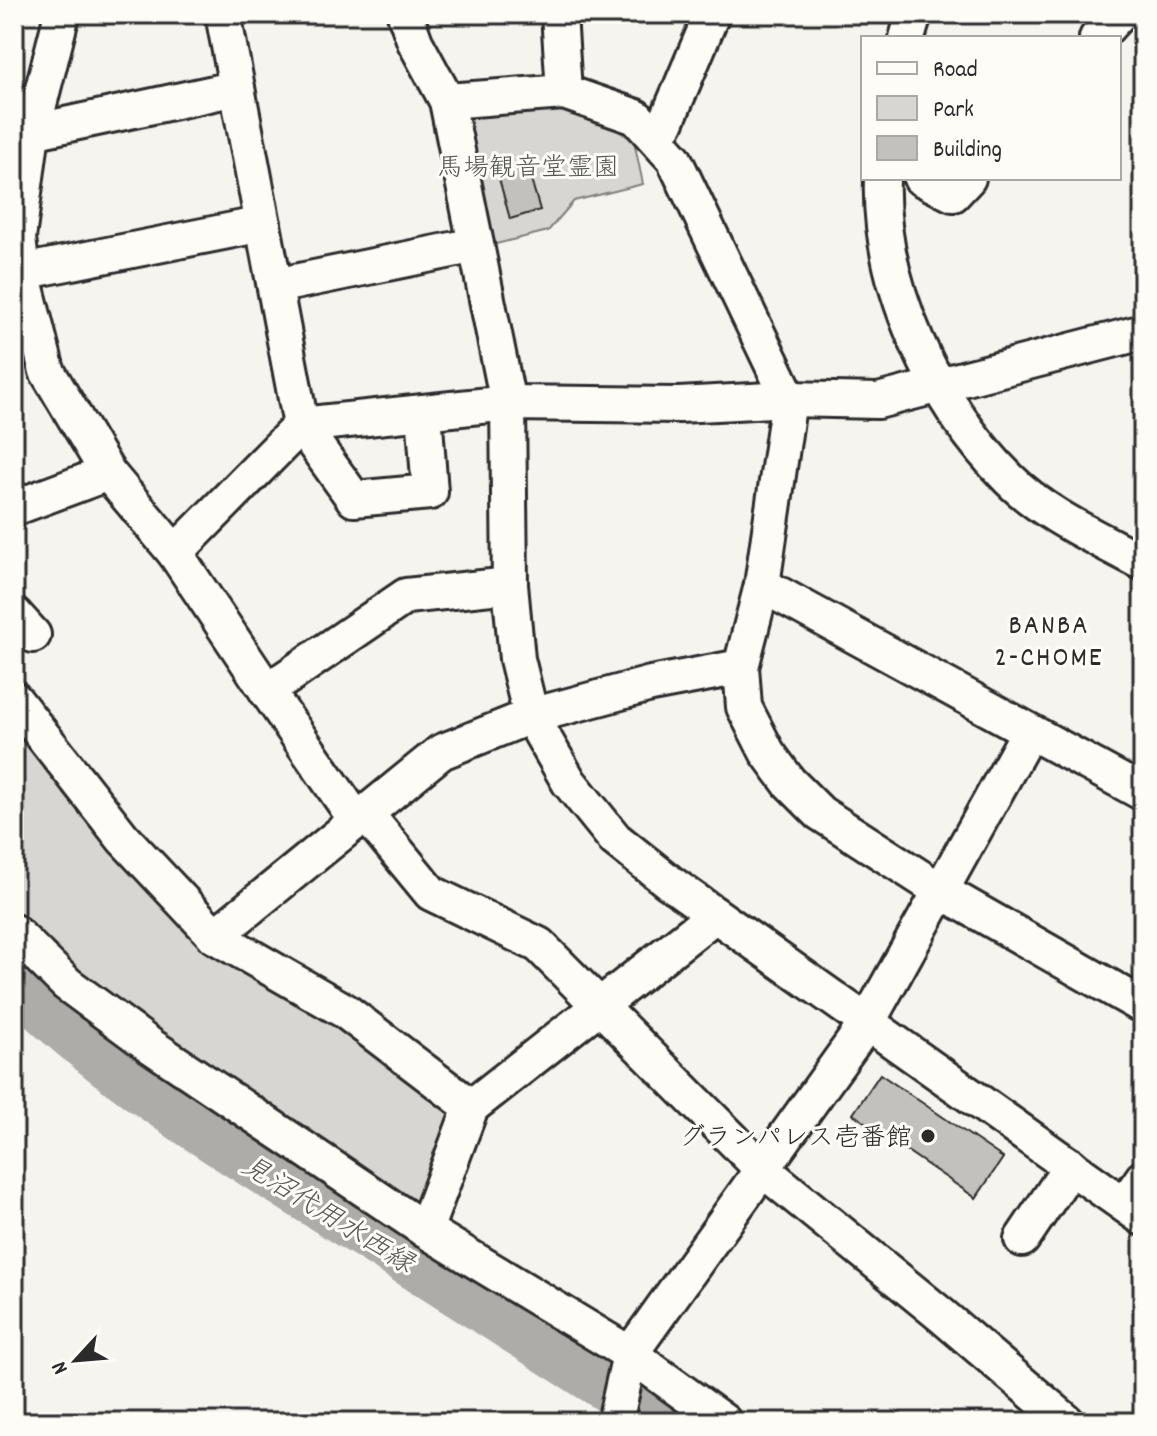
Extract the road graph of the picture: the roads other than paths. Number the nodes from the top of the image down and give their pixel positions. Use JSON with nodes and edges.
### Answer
{"nodes":[{"id":1,"x":59,"y":14,"type":"edge"},
{"id":2,"x":223,"y":14,"type":"edge"},
{"id":3,"x":405,"y":14,"type":"edge"},
{"id":4,"x":559,"y":14,"type":"edge"},
{"id":5,"x":712,"y":14,"type":"edge"},
{"id":6,"x":914,"y":14,"type":"edge"},
{"id":7,"x":1119,"y":14,"type":"edge"},
{"id":8,"x":908,"y":36,"type":"edge"},
{"id":9,"x":1099,"y":36,"type":"edge"},
{"id":10,"x":237,"y":88,"type":"junction"},
{"id":11,"x":564,"y":92,"type":"junction"},
{"id":12,"x":447,"y":101,"type":"junction"},
{"id":13,"x":32,"y":132,"type":"junction"},
{"id":14,"x":655,"y":137,"type":"junction"},
{"id":15,"x":882,"y":180,"type":"edge"},
{"id":16,"x":925,"y":180,"type":"edge"},
{"id":17,"x":966,"y":180,"type":"edge"},
{"id":18,"x":263,"y":224,"type":"junction"},
{"id":19,"x":476,"y":245,"type":"junction"},
{"id":20,"x":22,"y":272,"type":"junction"},
{"id":21,"x":275,"y":286,"type":"junction"},
{"id":22,"x":23,"y":322,"type":"edge"},
{"id":23,"x":1143,"y":332,"type":"edge"},
{"id":24,"x":939,"y":384,"type":"junction"},
{"id":25,"x":789,"y":399,"type":"junction"},
{"id":26,"x":508,"y":403,"type":"junction"},
{"id":27,"x":424,"y":412,"type":"junction"},
{"id":28,"x":301,"y":425,"type":"junction"},
{"id":29,"x":108,"y":473,"type":"junction"},
{"id":30,"x":14,"y":508,"type":"edge"},
{"id":31,"x":175,"y":553,"type":"junction"},
{"id":32,"x":1143,"y":563,"type":"edge"},
{"id":33,"x":510,"y":585,"type":"junction"},
{"id":34,"x":762,"y":585,"type":"junction"},
{"id":35,"x":741,"y":667,"type":"junction"},
{"id":36,"x":267,"y":691,"type":"junction"},
{"id":37,"x":14,"y":699,"type":"edge"},
{"id":38,"x":531,"y":716,"type":"junction"},
{"id":39,"x":1029,"y":732,"type":"junction"},
{"id":40,"x":1143,"y":793,"type":"edge"},
{"id":41,"x":362,"y":817,"type":"junction"},
{"id":42,"x":941,"y":891,"type":"junction"},
{"id":43,"x":715,"y":915,"type":"junction"},
{"id":44,"x":14,"y":932,"type":"edge"},
{"id":45,"x":215,"y":936,"type":"junction"},
{"id":46,"x":601,"y":1005,"type":"junction"},
{"id":47,"x":1143,"y":1006,"type":"edge"},
{"id":48,"x":867,"y":1023,"type":"junction"},
{"id":49,"x":471,"y":1107,"type":"junction"},
{"id":50,"x":1071,"y":1166,"type":"junction"},
{"id":51,"x":761,"y":1168,"type":"junction"},
{"id":52,"x":1137,"y":1200,"type":"edge"},
{"id":53,"x":425,"y":1230,"type":"junction"},
{"id":54,"x":1022,"y":1239,"type":"dead end"},
{"id":55,"x":630,"y":1354,"type":"junction"},
{"id":56,"x":616,"y":1420,"type":"edge"},
{"id":57,"x":724,"y":1422,"type":"edge"},
{"id":58,"x":1067,"y":1422,"type":"edge"}],
"edges":[{"from":1,"to":13,"type":"street"},
{"from":2,"to":10,"type":"street"},
{"from":3,"to":12,"type":"street"},
{"from":4,"to":11,"type":"street"},
{"from":5,"to":14,"type":"street"},
{"from":6,"to":8,"type":"street"},
{"from":7,"to":9,"type":"street"},
{"from":10,"to":13,"type":"street"},
{"from":10,"to":18,"type":"street"},
{"from":11,"to":12,"type":"street"},
{"from":11,"to":14,"type":"street"},
{"from":12,"to":19,"type":"street"},
{"from":13,"to":20,"type":"street"},
{"from":14,"to":25,"type":"street"},
{"from":15,"to":24,"type":"street"},
{"from":16,"to":17,"type":"street"},
{"from":18,"to":20,"type":"street"},
{"from":18,"to":21,"type":"street"},
{"from":19,"to":21,"type":"street"},
{"from":19,"to":26,"type":"street"},
{"from":20,"to":22,"type":"street"},
{"from":21,"to":28,"type":"street"},
{"from":22,"to":29,"type":"street"},
{"from":23,"to":24,"type":"street"},
{"from":24,"to":25,"type":"street"},
{"from":24,"to":32,"type":"street"},
{"from":25,"to":26,"type":"street"},
{"from":25,"to":34,"type":"street"},
{"from":26,"to":27,"type":"street"},
{"from":26,"to":33,"type":"street"},
{"from":27,"to":28,"type":"street"},
{"from":27,"to":28,"type":"street"},
{"from":28,"to":31,"type":"street"},
{"from":29,"to":30,"type":"street"},
{"from":29,"to":31,"type":"street"},
{"from":31,"to":36,"type":"street"},
{"from":33,"to":36,"type":"street"},
{"from":33,"to":38,"type":"street"},
{"from":34,"to":35,"type":"street"},
{"from":34,"to":39,"type":"street"},
{"from":35,"to":38,"type":"street"},
{"from":35,"to":42,"type":"street"},
{"from":36,"to":41,"type":"street"},
{"from":37,"to":45,"type":"street"},
{"from":38,"to":41,"type":"street"},
{"from":38,"to":43,"type":"street"},
{"from":39,"to":40,"type":"street"},
{"from":39,"to":42,"type":"street"},
{"from":41,"to":45,"type":"street"},
{"from":41,"to":46,"type":"street"},
{"from":42,"to":47,"type":"street"},
{"from":42,"to":48,"type":"street"},
{"from":43,"to":46,"type":"street"},
{"from":43,"to":48,"type":"street"},
{"from":44,"to":53,"type":"street"},
{"from":45,"to":49,"type":"street"},
{"from":46,"to":49,"type":"street"},
{"from":46,"to":51,"type":"street"},
{"from":48,"to":50,"type":"street"},
{"from":48,"to":51,"type":"street"},
{"from":49,"to":53,"type":"street"},
{"from":50,"to":52,"type":"street"},
{"from":50,"to":54,"type":"street"},
{"from":51,"to":55,"type":"street"},
{"from":51,"to":58,"type":"street"},
{"from":53,"to":55,"type":"street"},
{"from":55,"to":56,"type":"street"},
{"from":55,"to":57,"type":"street"}]}
